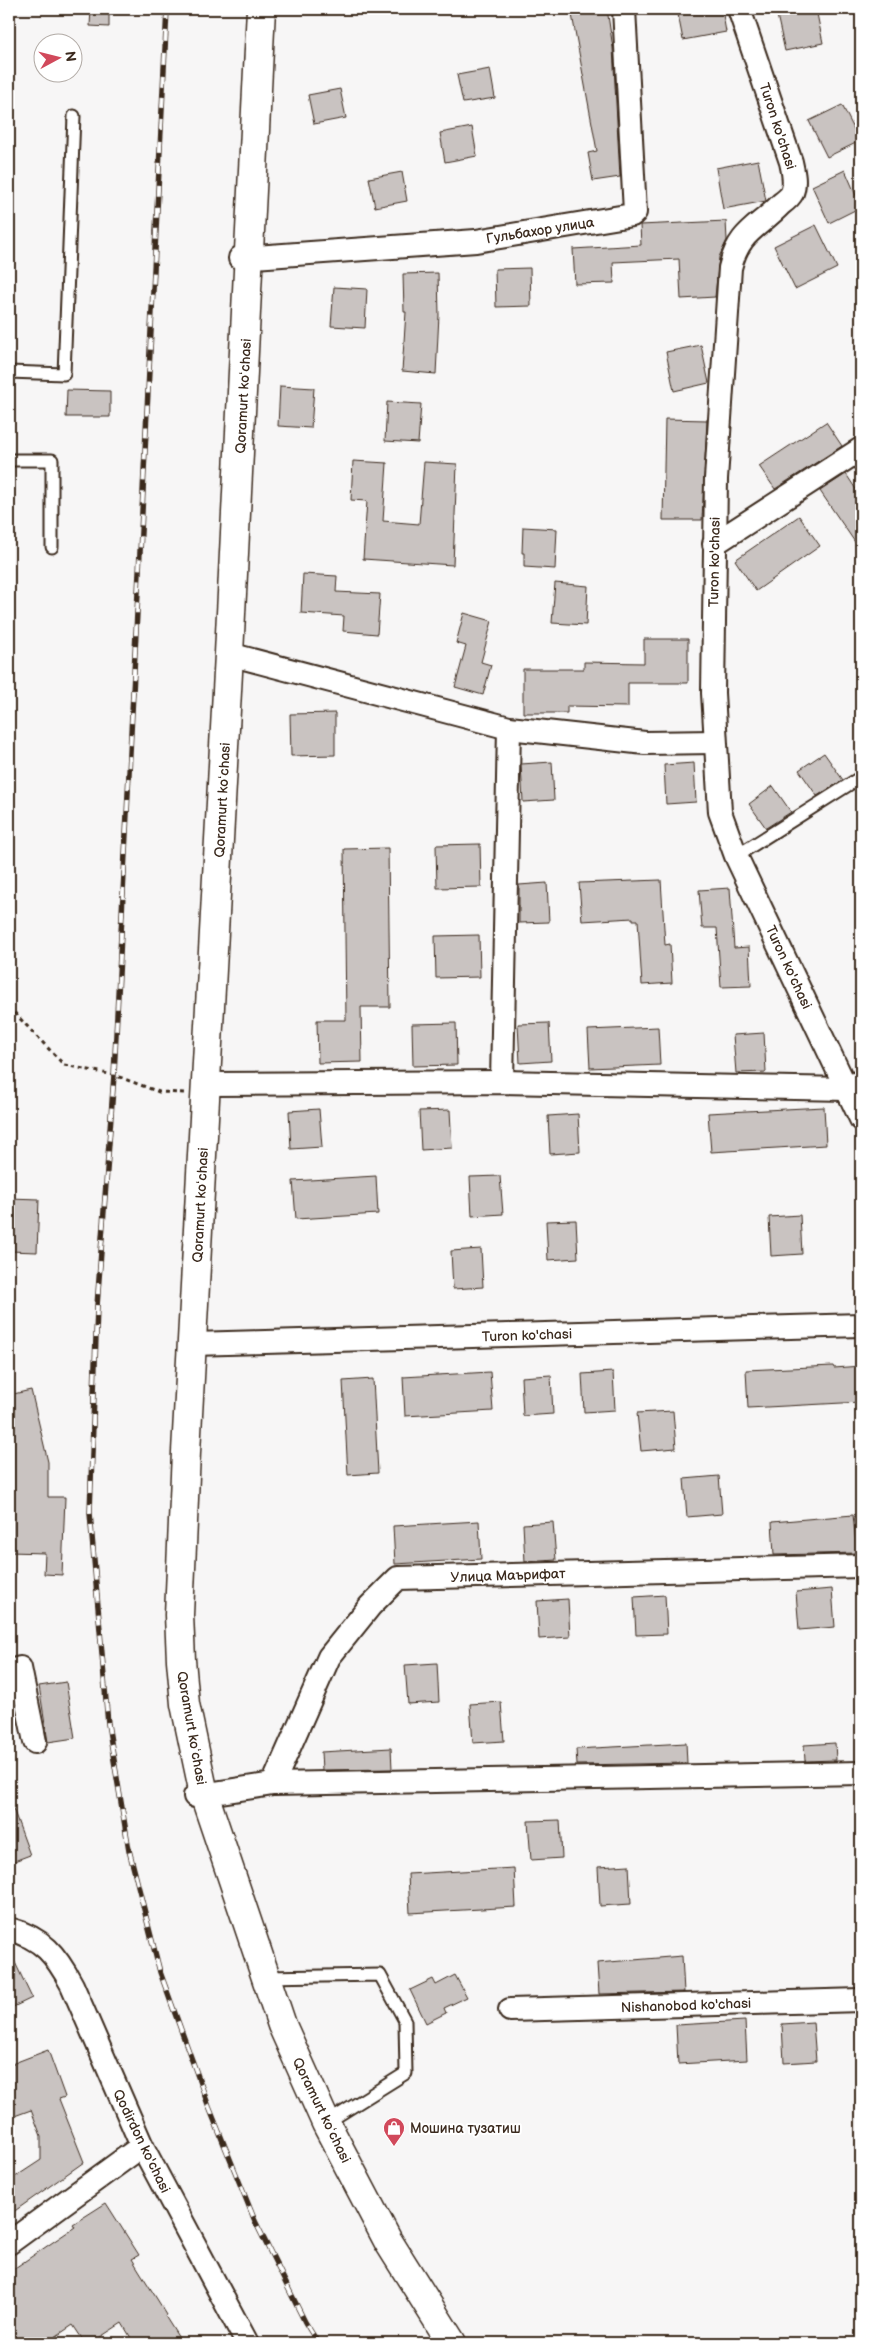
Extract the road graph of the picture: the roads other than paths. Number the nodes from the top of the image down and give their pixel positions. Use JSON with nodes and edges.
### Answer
{"nodes":[{"id":1,"x":251,"y":9,"type":"edge"},
{"id":2,"x":261,"y":9,"type":"edge"},
{"id":3,"x":624,"y":9,"type":"edge"},
{"id":4,"x":739,"y":9,"type":"edge"},
{"id":5,"x":74,"y":116,"type":"dead end"},
{"id":6,"x":245,"y":258,"type":"junction"},
{"id":7,"x":9,"y":372,"type":"edge"},
{"id":8,"x":861,"y":449,"type":"edge"},
{"id":9,"x":9,"y":460,"type":"edge"},
{"id":10,"x":714,"y":544,"type":"junction"},
{"id":11,"x":52,"y":547,"type":"dead end"},
{"id":12,"x":230,"y":654,"type":"junction"},
{"id":13,"x":509,"y":728,"type":"junction"},
{"id":14,"x":716,"y":742,"type":"junction"},
{"id":15,"x":861,"y":777,"type":"edge"},
{"id":16,"x":736,"y":856,"type":"junction"},
{"id":17,"x":502,"y":1082,"type":"junction"},
{"id":18,"x":854,"y":1085,"type":"edge"},
{"id":19,"x":202,"y":1089,"type":"junction"},
{"id":20,"x":861,"y":1120,"type":"edge"},
{"id":21,"x":861,"y":1325,"type":"edge"},
{"id":22,"x":193,"y":1344,"type":"junction"},
{"id":23,"x":861,"y":1566,"type":"edge"},
{"id":24,"x":9,"y":1671,"type":"edge"},
{"id":25,"x":35,"y":1742,"type":"dead end"},
{"id":26,"x":861,"y":1773,"type":"edge"},
{"id":27,"x":273,"y":1784,"type":"junction"},
{"id":28,"x":200,"y":1795,"type":"junction"},
{"id":29,"x":9,"y":1930,"type":"edge"},
{"id":30,"x":266,"y":1976,"type":"junction"},
{"id":31,"x":861,"y":2000,"type":"edge"},
{"id":32,"x":510,"y":2010,"type":"dead end"},
{"id":33,"x":326,"y":2123,"type":"junction"},
{"id":34,"x":142,"y":2146,"type":"junction"},
{"id":35,"x":9,"y":2243,"type":"edge"},
{"id":36,"x":247,"y":2343,"type":"edge"},
{"id":37,"x":439,"y":2343,"type":"edge"},
{"id":38,"x":452,"y":2343,"type":"edge"}],
"edges":[{"from":1,"to":6,"type":"main road","name":"Qoramurt koʻchasi"},
{"from":2,"to":6,"type":"main road","name":"Qoramurt koʻchasi"},
{"from":3,"to":6,"type":"street","name":"Гульбахор улица"},
{"from":4,"to":10,"type":"street","name":"Turon ko'chasi"},
{"from":5,"to":7,"type":"lane"},
{"from":6,"to":12,"type":"main road","name":"Qoramurt koʻchasi"},
{"from":6,"to":19,"type":"main road","name":"Qoramurt koʻchasi"},
{"from":8,"to":10,"type":"street"},
{"from":9,"to":11,"type":"lane"},
{"from":10,"to":14,"type":"street","name":"Turon ko'chasi"},
{"from":12,"to":13,"type":"street"},
{"from":12,"to":19,"type":"main road","name":"Qoramurt koʻchasi"},
{"from":13,"to":14,"type":"street"},
{"from":13,"to":17,"type":"street"},
{"from":14,"to":16,"type":"street","name":"Turon ko'chasi"},
{"from":15,"to":16,"type":"lane"},
{"from":16,"to":18,"type":"street","name":"Turon ko'chasi"},
{"from":17,"to":18,"type":"street"},
{"from":17,"to":19,"type":"street"},
{"from":18,"to":20,"type":"street","name":"Turon ko'chasi"},
{"from":19,"to":22,"type":"main road","name":"Qoramurt koʻchasi"},
{"from":19,"to":28,"type":"main road","name":"Qoramurt koʻchasi"},
{"from":21,"to":22,"type":"street","name":"Turon ko'chasi"},
{"from":22,"to":28,"type":"main road","name":"Qoramurt koʻchasi"},
{"from":23,"to":27,"type":"street","name":"Улица Маърифат"},
{"from":24,"to":25,"type":"street"},
{"from":26,"to":27,"type":"street"},
{"from":27,"to":28,"type":"street"},
{"from":28,"to":30,"type":"main road","name":"Qoramurt koʻchasi"},
{"from":28,"to":37,"type":"main road","name":"Qoramurt koʻchasi"},
{"from":29,"to":34,"type":"street","name":"Qodirdon ko'chasi"},
{"from":30,"to":33,"type":"main road","name":"Qoramurt koʻchasi"},
{"from":30,"to":33,"type":"lane"},
{"from":31,"to":32,"type":"street","name":"Nishanobod ko'chasi"},
{"from":33,"to":38,"type":"main road","name":"Qoramurt koʻchasi"},
{"from":34,"to":35,"type":"street"},
{"from":34,"to":36,"type":"street","name":"Qodirdon ko'chasi"}]}
